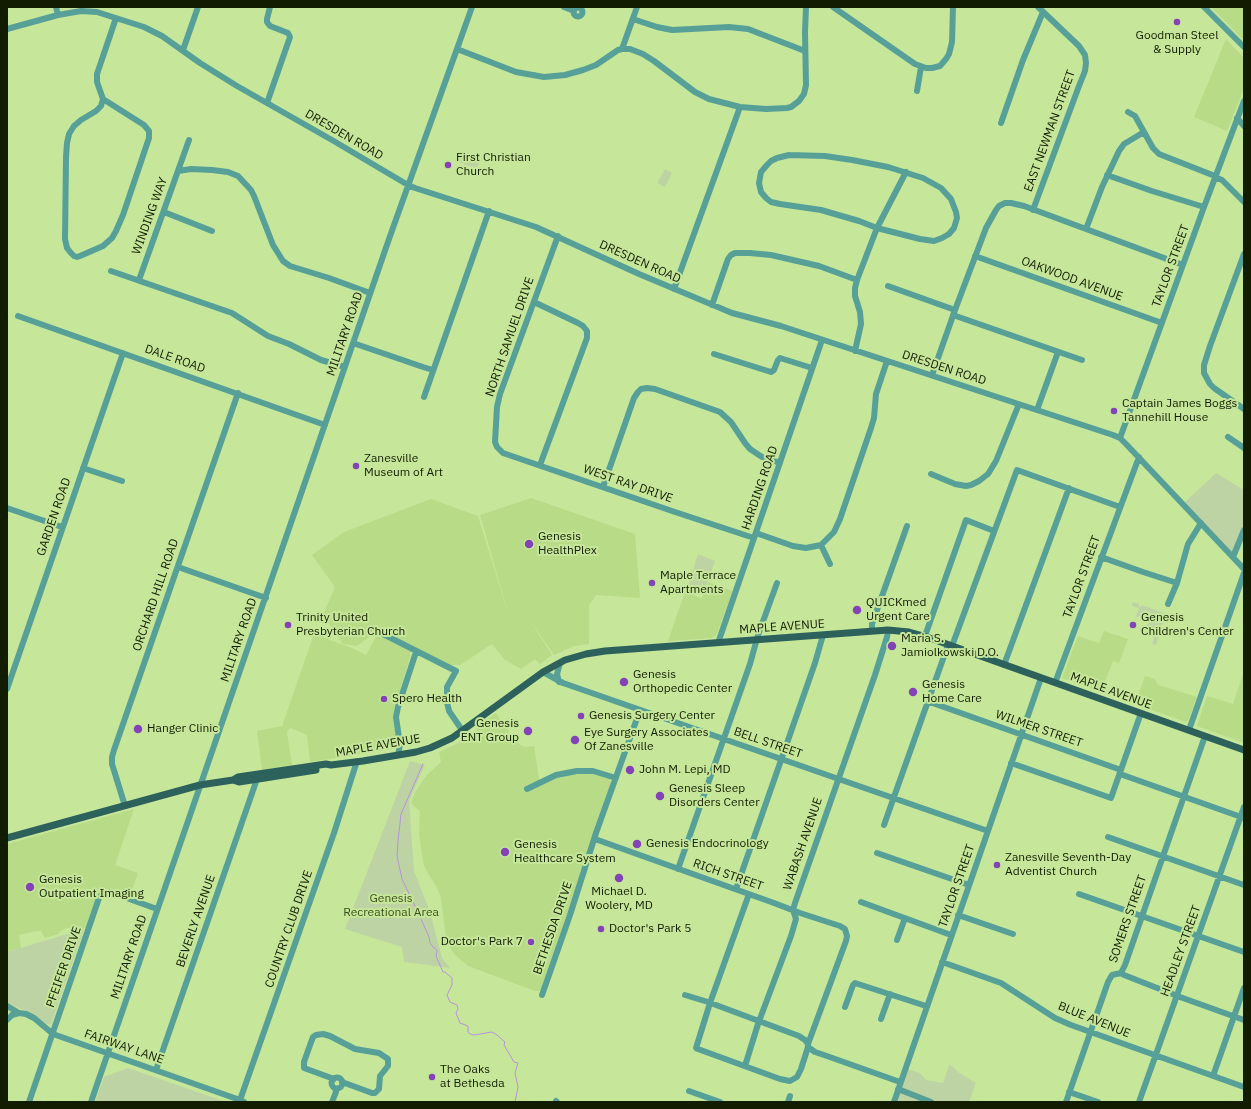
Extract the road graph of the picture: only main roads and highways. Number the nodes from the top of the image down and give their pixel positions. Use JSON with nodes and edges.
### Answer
{"nodes":[{"id":1,"x":1244,"y":750,"type":"edge"},
{"id":2,"x":331,"y":765,"type":"junction"},
{"id":3,"x":233,"y":780,"type":"junction"},
{"id":4,"x":7,"y":838,"type":"edge"}],
"edges":[{"from":1,"to":2,"type":"main road","name":"MAPLE AVENUE"},
{"from":2,"to":3,"type":"main road","name":"MAPLE AVENUE"},
{"from":2,"to":3,"type":"main road","name":"MAPLE AVENUE"},
{"from":3,"to":4,"type":"main road","name":"MAPLE AVENUE"}]}
